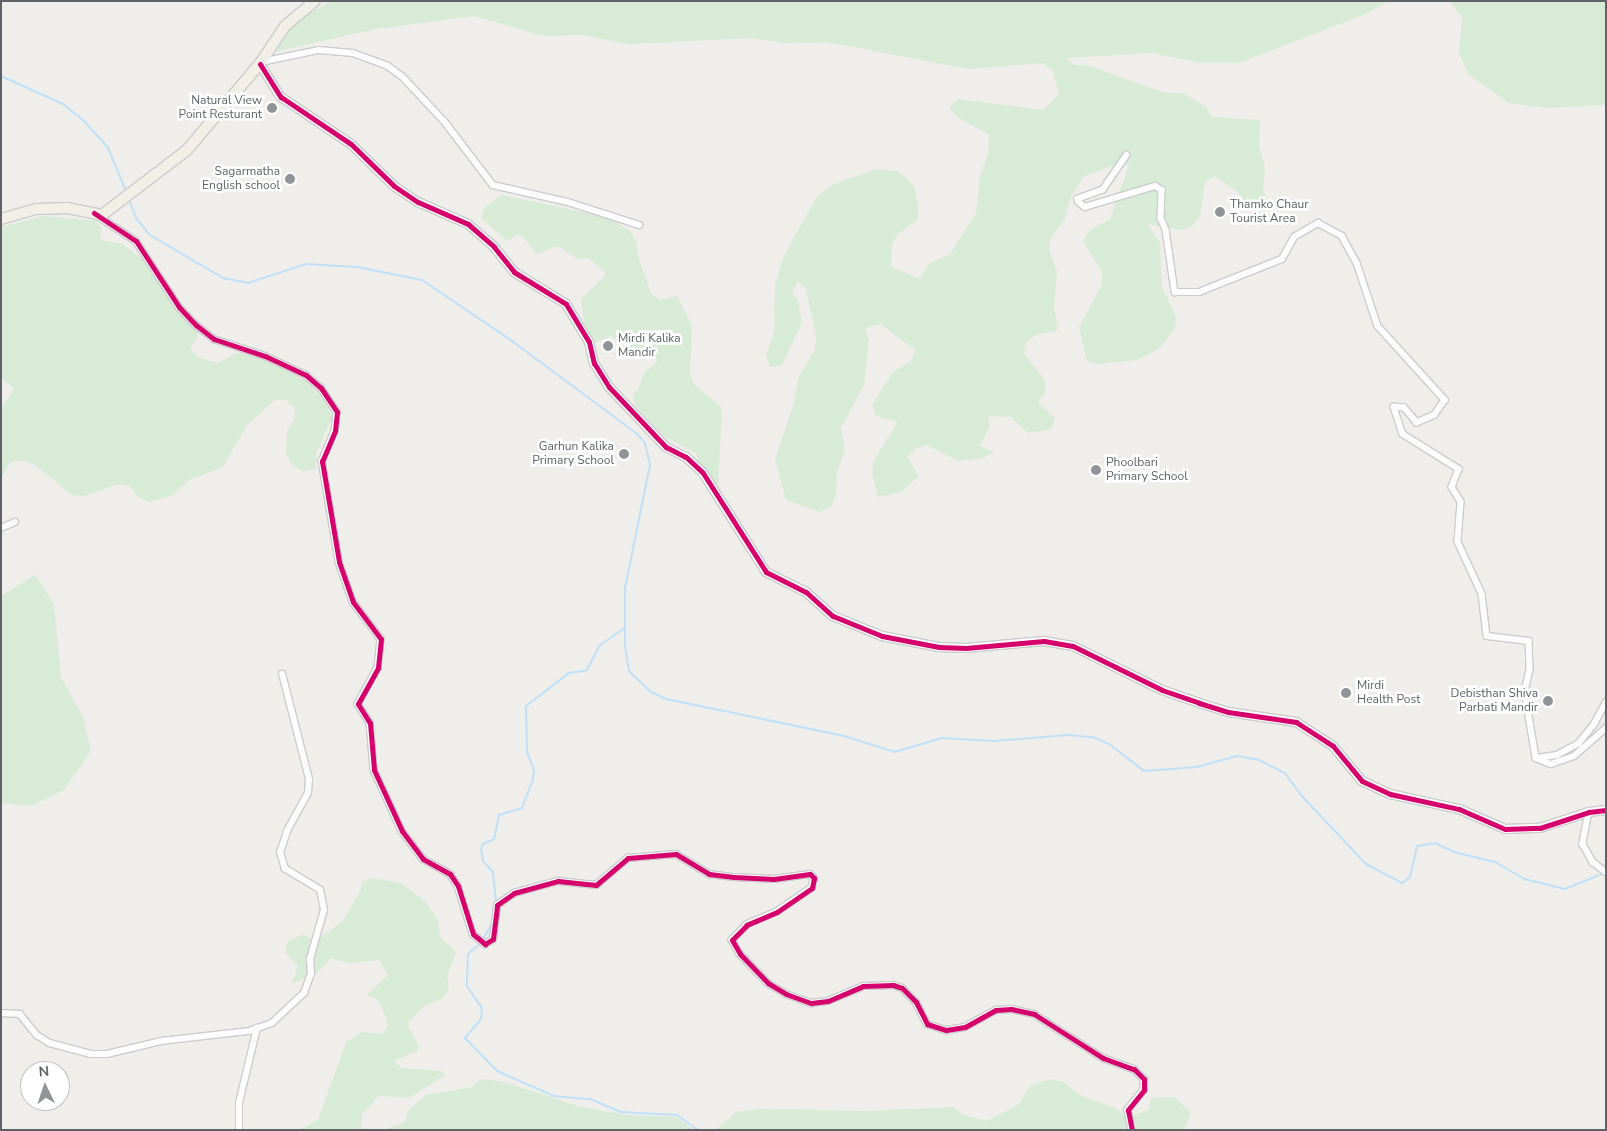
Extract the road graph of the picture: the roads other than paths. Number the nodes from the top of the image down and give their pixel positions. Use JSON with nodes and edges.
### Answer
{"nodes":[{"id":1,"x":310,"y":2,"type":"edge"},
{"id":2,"x":261,"y":63,"type":"junction"},
{"id":3,"x":1128,"y":154,"type":"dead end"},
{"id":4,"x":98,"y":214,"type":"junction"},
{"id":5,"x":1,"y":219,"type":"edge"},
{"id":6,"x":639,"y":225,"type":"dead end"},
{"id":7,"x":14,"y":522,"type":"dead end"},
{"id":8,"x":1,"y":528,"type":"edge"},
{"id":9,"x":282,"y":674,"type":"dead end"},
{"id":10,"x":1606,"y":702,"type":"edge"},
{"id":11,"x":1606,"y":728,"type":"edge"},
{"id":12,"x":1536,"y":758,"type":"junction"},
{"id":13,"x":1606,"y":810,"type":"edge"},
{"id":14,"x":1589,"y":812,"type":"junction"},
{"id":15,"x":1606,"y":872,"type":"edge"},
{"id":16,"x":1,"y":1013,"type":"edge"},
{"id":17,"x":257,"y":1028,"type":"junction"},
{"id":18,"x":239,"y":1130,"type":"edge"},
{"id":19,"x":1132,"y":1130,"type":"edge"}],
"edges":[{"from":1,"to":2,"type":"highway"},
{"from":2,"to":4,"type":"highway"},
{"from":2,"to":6,"type":"street"},
{"from":2,"to":14,"type":"street"},
{"from":3,"to":12,"type":"street"},
{"from":4,"to":5,"type":"highway"},
{"from":4,"to":19,"type":"street"},
{"from":7,"to":8,"type":"street"},
{"from":9,"to":17,"type":"street"},
{"from":10,"to":12,"type":"street"},
{"from":11,"to":12,"type":"street"},
{"from":13,"to":14,"type":"street"},
{"from":14,"to":15,"type":"street"},
{"from":16,"to":17,"type":"street"},
{"from":17,"to":18,"type":"street"}]}
